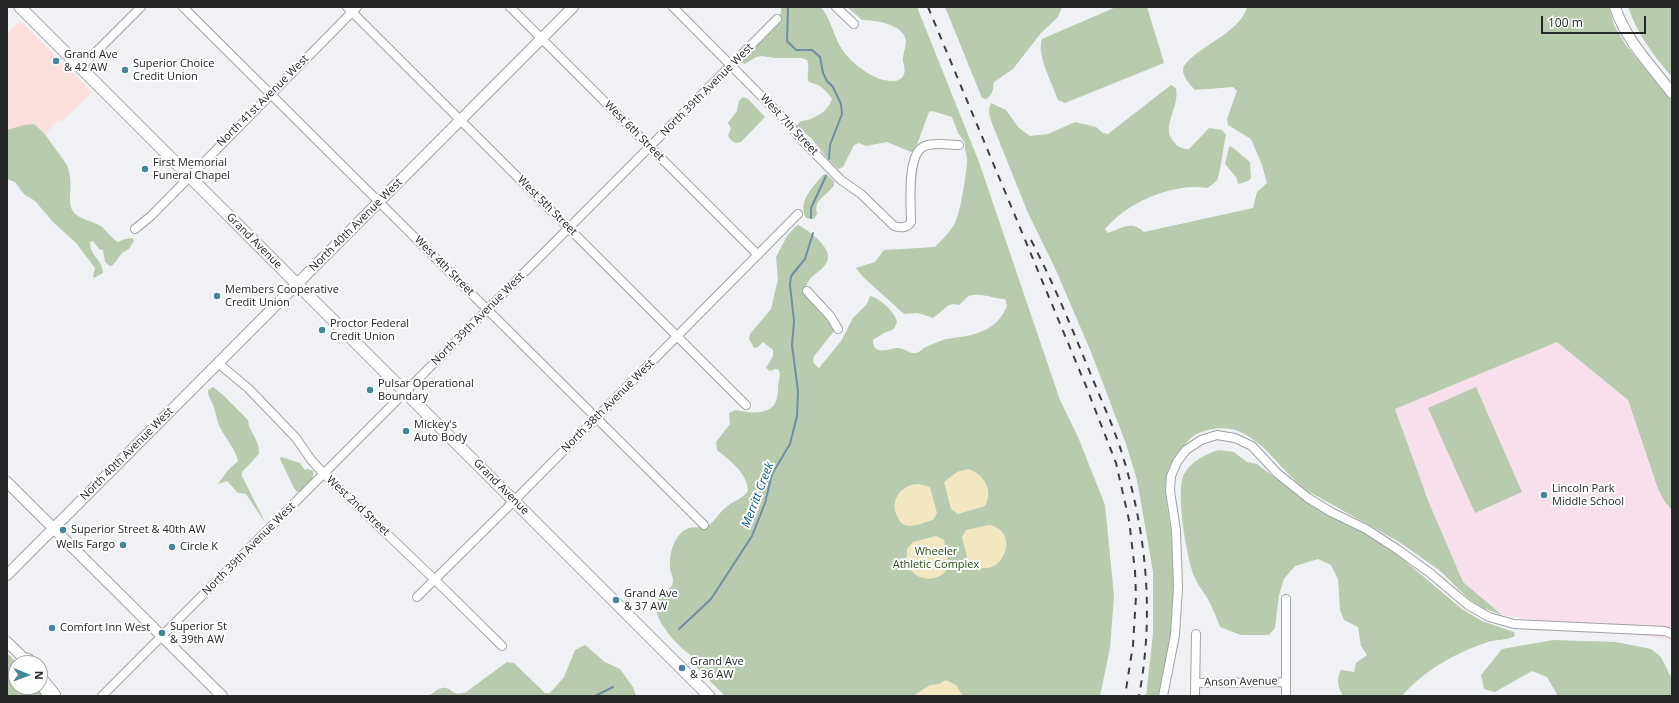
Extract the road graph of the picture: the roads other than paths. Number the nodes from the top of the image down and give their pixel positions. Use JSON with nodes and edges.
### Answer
{"nodes":[{"id":1,"x":20,"y":7,"type":"edge"},
{"id":2,"x":141,"y":7,"type":"edge"},
{"id":3,"x":183,"y":7,"type":"edge"},
{"id":4,"x":510,"y":7,"type":"edge"},
{"id":5,"x":573,"y":7,"type":"edge"},
{"id":6,"x":673,"y":7,"type":"edge"},
{"id":7,"x":836,"y":7,"type":"edge"},
{"id":8,"x":1615,"y":7,"type":"edge"},
{"id":9,"x":352,"y":9,"type":"edge"},
{"id":10,"x":777,"y":19,"type":"dead end"},
{"id":11,"x":854,"y":24,"type":"dead end"},
{"id":12,"x":542,"y":39,"type":"junction"},
{"id":13,"x":731,"y":65,"type":"junction"},
{"id":14,"x":81,"y":67,"type":"junction"},
{"id":15,"x":1672,"y":93,"type":"edge"},
{"id":16,"x":270,"y":94,"type":"junction"},
{"id":17,"x":460,"y":120,"type":"junction"},
{"id":18,"x":959,"y":145,"type":"dead end"},
{"id":19,"x":650,"y":146,"type":"junction"},
{"id":20,"x":190,"y":176,"type":"junction"},
{"id":21,"x":379,"y":201,"type":"junction"},
{"id":22,"x":798,"y":214,"type":"dead end"},
{"id":23,"x":569,"y":228,"type":"junction"},
{"id":24,"x":135,"y":229,"type":"dead end"},
{"id":25,"x":758,"y":255,"type":"junction"},
{"id":26,"x":297,"y":284,"type":"junction"},
{"id":27,"x":807,"y":291,"type":"dead end"},
{"id":28,"x":488,"y":310,"type":"junction"},
{"id":29,"x":838,"y":328,"type":"dead end"},
{"id":30,"x":678,"y":336,"type":"junction"},
{"id":31,"x":218,"y":363,"type":"junction"},
{"id":32,"x":405,"y":392,"type":"junction"},
{"id":33,"x":746,"y":404,"type":"dead end"},
{"id":34,"x":597,"y":417,"type":"junction"},
{"id":35,"x":324,"y":474,"type":"junction"},
{"id":36,"x":7,"y":482,"type":"edge"},
{"id":37,"x":514,"y":501,"type":"junction"},
{"id":38,"x":704,"y":525,"type":"dead end"},
{"id":39,"x":54,"y":528,"type":"junction"},
{"id":40,"x":7,"y":575,"type":"edge"},
{"id":41,"x":435,"y":580,"type":"junction"},
{"id":42,"x":417,"y":597,"type":"dead end"},
{"id":43,"x":1286,"y":599,"type":"dead end"},
{"id":44,"x":1196,"y":634,"type":"dead end"},
{"id":45,"x":1672,"y":634,"type":"edge"},
{"id":46,"x":162,"y":637,"type":"junction"},
{"id":47,"x":7,"y":642,"type":"edge"},
{"id":48,"x":502,"y":646,"type":"dead end"},
{"id":49,"x":21,"y":655,"type":"edge"},
{"id":50,"x":48,"y":682,"type":"edge"},
{"id":51,"x":1286,"y":682,"type":"junction"},
{"id":52,"x":1195,"y":683,"type":"junction"},
{"id":53,"x":62,"y":696,"type":"edge"},
{"id":54,"x":102,"y":696,"type":"edge"},
{"id":55,"x":222,"y":696,"type":"edge"},
{"id":56,"x":709,"y":696,"type":"edge"},
{"id":57,"x":1164,"y":696,"type":"edge"},
{"id":58,"x":1195,"y":696,"type":"edge"},
{"id":59,"x":1286,"y":696,"type":"edge"}],
"edges":[{"from":1,"to":14,"type":"main road","name":"Grand Avenue"},
{"from":2,"to":14,"type":"street"},
{"from":3,"to":16,"type":"street","name":"West 4th Street"},
{"from":4,"to":12,"type":"street","name":"West 6th Street"},
{"from":5,"to":12,"type":"street","name":"North 40th Avenue West"},
{"from":6,"to":13,"type":"street","name":"West 7th Street"},
{"from":7,"to":11,"type":"street"},
{"from":8,"to":15,"type":"street"},
{"from":9,"to":16,"type":"street","name":"North 41st Avenue West"},
{"from":9,"to":17,"type":"street","name":"West 5th Street"},
{"from":10,"to":13,"type":"street","name":"North 39th Avenue West"},
{"from":12,"to":17,"type":"street","name":"North 40th Avenue West"},
{"from":12,"to":19,"type":"street","name":"West 6th Street"},
{"from":13,"to":18,"type":"street","name":"West 7th Street"},
{"from":13,"to":19,"type":"street","name":"North 39th Avenue West"},
{"from":14,"to":20,"type":"main road","name":"Grand Avenue"},
{"from":16,"to":20,"type":"street","name":"North 41st Avenue West"},
{"from":16,"to":21,"type":"street","name":"West 4th Street"},
{"from":17,"to":21,"type":"street","name":"North 40th Avenue West"},
{"from":17,"to":23,"type":"street","name":"West 5th Street"},
{"from":19,"to":23,"type":"street","name":"North 39th Avenue West"},
{"from":19,"to":25,"type":"street","name":"West 6th Street"},
{"from":20,"to":24,"type":"street","name":"North 41st Avenue West"},
{"from":20,"to":26,"type":"main road","name":"Grand Avenue"},
{"from":21,"to":26,"type":"street","name":"North 40th Avenue West"},
{"from":21,"to":28,"type":"street","name":"West 4th Street"},
{"from":22,"to":25,"type":"street","name":"North 38th Avenue West"},
{"from":23,"to":28,"type":"street","name":"North 39th Avenue West"},
{"from":23,"to":30,"type":"street","name":"West 5th Street"},
{"from":25,"to":30,"type":"street","name":"North 38th Avenue West"},
{"from":26,"to":31,"type":"street","name":"North 40th Avenue West"},
{"from":26,"to":32,"type":"main road","name":"Grand Avenue"},
{"from":27,"to":29,"type":"street"},
{"from":28,"to":32,"type":"street","name":"North 39th Avenue West"},
{"from":28,"to":34,"type":"street","name":"West 4th Street"},
{"from":30,"to":33,"type":"street","name":"West 5th Street"},
{"from":30,"to":34,"type":"street","name":"North 38th Avenue West"},
{"from":31,"to":35,"type":"street","name":"West 2nd Street"},
{"from":31,"to":39,"type":"street","name":"North 40th Avenue West"},
{"from":32,"to":35,"type":"street","name":"North 39th Avenue West"},
{"from":32,"to":37,"type":"main road","name":"Grand Avenue"},
{"from":34,"to":37,"type":"street","name":"North 38th Avenue West"},
{"from":34,"to":38,"type":"street","name":"West 4th Street"},
{"from":35,"to":41,"type":"street","name":"West 2nd Street"},
{"from":35,"to":46,"type":"street","name":"North 39th Avenue West"},
{"from":36,"to":39,"type":"street"},
{"from":37,"to":41,"type":"street","name":"North 38th Avenue West"},
{"from":37,"to":56,"type":"main road","name":"Grand Avenue"},
{"from":39,"to":40,"type":"street","name":"North 40th Avenue West"},
{"from":39,"to":46,"type":"street"},
{"from":41,"to":42,"type":"street","name":"North 38th Avenue West"},
{"from":41,"to":48,"type":"street","name":"West 2nd Street"},
{"from":43,"to":51,"type":"street"},
{"from":44,"to":52,"type":"street"},
{"from":45,"to":57,"type":"street"},
{"from":46,"to":54,"type":"street","name":"North 39th Avenue West"},
{"from":46,"to":55,"type":"street"},
{"from":47,"to":49,"type":"street"},
{"from":50,"to":53,"type":"street"},
{"from":51,"to":52,"type":"street","name":"Anson Avenue"},
{"from":51,"to":59,"type":"street"},
{"from":52,"to":58,"type":"street"}]}
